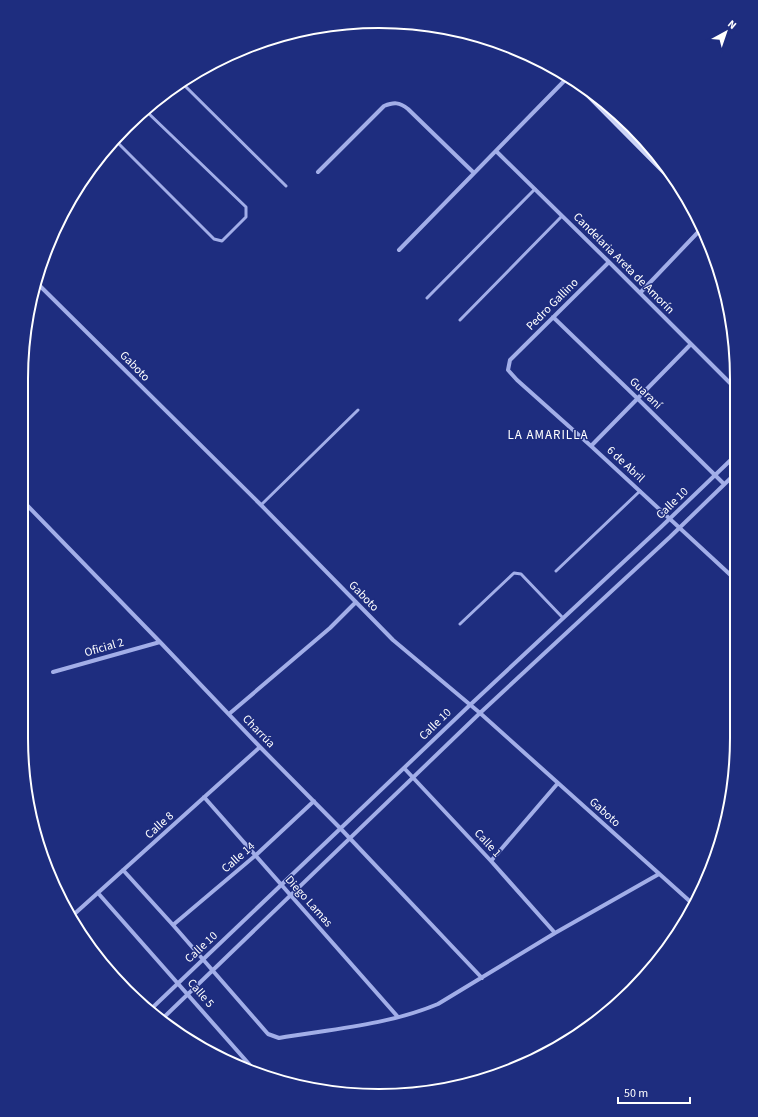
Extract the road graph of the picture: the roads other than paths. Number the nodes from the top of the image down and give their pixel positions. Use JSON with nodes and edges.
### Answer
{"nodes":[{"id":1,"x":564,"y":81,"type":"edge"},
{"id":2,"x":185,"y":87,"type":"edge"},
{"id":3,"x":149,"y":114,"type":"edge"},
{"id":4,"x":119,"y":144,"type":"edge"},
{"id":5,"x":496,"y":151,"type":"junction"},
{"id":6,"x":318,"y":172,"type":"dead end"},
{"id":7,"x":474,"y":173,"type":"junction"},
{"id":8,"x":286,"y":186,"type":"dead end"},
{"id":9,"x":535,"y":189,"type":"junction"},
{"id":10,"x":562,"y":216,"type":"junction"},
{"id":11,"x":698,"y":233,"type":"edge"},
{"id":12,"x":398,"y":250,"type":"dead end"},
{"id":13,"x":609,"y":262,"type":"junction"},
{"id":14,"x":40,"y":286,"type":"edge"},
{"id":15,"x":640,"y":293,"type":"junction"},
{"id":16,"x":427,"y":298,"type":"dead end"},
{"id":17,"x":553,"y":317,"type":"junction"},
{"id":18,"x":460,"y":320,"type":"dead end"},
{"id":19,"x":692,"y":344,"type":"junction"},
{"id":20,"x":510,"y":360,"type":"joint"},
{"id":21,"x":730,"y":383,"type":"edge"},
{"id":22,"x":638,"y":398,"type":"junction"},
{"id":23,"x":358,"y":410,"type":"dead end"},
{"id":24,"x":591,"y":446,"type":"junction"},
{"id":25,"x":730,"y":461,"type":"edge"},
{"id":26,"x":715,"y":475,"type":"junction"},
{"id":27,"x":730,"y":478,"type":"edge"},
{"id":28,"x":724,"y":484,"type":"junction"},
{"id":29,"x":640,"y":491,"type":"junction"},
{"id":30,"x":261,"y":505,"type":"junction"},
{"id":31,"x":28,"y":506,"type":"edge"},
{"id":32,"x":670,"y":519,"type":"junction"},
{"id":33,"x":679,"y":527,"type":"junction"},
{"id":34,"x":556,"y":571,"type":"dead end"},
{"id":35,"x":730,"y":574,"type":"edge"},
{"id":36,"x":356,"y":602,"type":"junction"},
{"id":37,"x":563,"y":618,"type":"junction"},
{"id":38,"x":460,"y":624,"type":"dead end"},
{"id":39,"x":160,"y":642,"type":"junction"},
{"id":40,"x":53,"y":672,"type":"dead end"},
{"id":41,"x":470,"y":705,"type":"junction"},
{"id":42,"x":480,"y":713,"type":"junction"},
{"id":43,"x":229,"y":714,"type":"junction"},
{"id":44,"x":260,"y":747,"type":"junction"},
{"id":45,"x":404,"y":768,"type":"junction"},
{"id":46,"x":413,"y":777,"type":"junction"},
{"id":47,"x":558,"y":783,"type":"junction"},
{"id":48,"x":204,"y":797,"type":"junction"},
{"id":49,"x":314,"y":801,"type":"junction"},
{"id":50,"x":341,"y":829,"type":"junction"},
{"id":51,"x":350,"y":839,"type":"junction"},
{"id":52,"x":256,"y":856,"type":"junction"},
{"id":53,"x":491,"y":861,"type":"junction"},
{"id":54,"x":123,"y":870,"type":"junction"},
{"id":55,"x":659,"y":874,"type":"junction"},
{"id":56,"x":281,"y":885,"type":"junction"},
{"id":57,"x":98,"y":893,"type":"junction"},
{"id":58,"x":291,"y":895,"type":"junction"},
{"id":59,"x":690,"y":901,"type":"edge"},
{"id":60,"x":75,"y":914,"type":"edge"},
{"id":61,"x":173,"y":924,"type":"junction"},
{"id":62,"x":555,"y":933,"type":"junction"},
{"id":63,"x":202,"y":959,"type":"junction"},
{"id":64,"x":212,"y":969,"type":"junction"},
{"id":65,"x":482,"y":978,"type":"junction"},
{"id":66,"x":178,"y":982,"type":"junction"},
{"id":67,"x":187,"y":993,"type":"junction"},
{"id":68,"x":153,"y":1007,"type":"edge"},
{"id":69,"x":165,"y":1016,"type":"edge"},
{"id":70,"x":398,"y":1017,"type":"junction"},
{"id":71,"x":248,"y":1063,"type":"edge"}],
"edges":[{"from":1,"to":5,"type":"street"},
{"from":2,"to":8,"type":"lane"},
{"from":3,"to":4,"type":"lane"},
{"from":5,"to":7,"type":"street"},
{"from":5,"to":9,"type":"street","name":"Candelaria Areta de Amorín"},
{"from":6,"to":7,"type":"street"},
{"from":7,"to":12,"type":"street"},
{"from":9,"to":10,"type":"street","name":"Candelaria Areta de Amorín"},
{"from":9,"to":16,"type":"lane"},
{"from":10,"to":13,"type":"street","name":"Candelaria Areta de Amorín"},
{"from":10,"to":18,"type":"lane"},
{"from":11,"to":15,"type":"street"},
{"from":13,"to":15,"type":"street","name":"Candelaria Areta de Amorín"},
{"from":13,"to":17,"type":"street","name":"Pedro Gallino"},
{"from":14,"to":30,"type":"street","name":"Gaboto"},
{"from":15,"to":19,"type":"street","name":"Candelaria Areta de Amorín"},
{"from":17,"to":20,"type":"street","name":"Pedro Gallino"},
{"from":17,"to":22,"type":"street","name":"Guaraní"},
{"from":19,"to":21,"type":"street","name":"Candelaria Areta de Amorín"},
{"from":19,"to":22,"type":"street"},
{"from":20,"to":24,"type":"street","name":"6 de Abril"},
{"from":22,"to":24,"type":"street"},
{"from":22,"to":26,"type":"street","name":"Guaraní"},
{"from":23,"to":30,"type":"lane"},
{"from":24,"to":29,"type":"street","name":"6 de Abril"},
{"from":25,"to":26,"type":"street","name":"Calle 10"},
{"from":26,"to":28,"type":"street","name":"Guaraní"},
{"from":26,"to":32,"type":"street","name":"Calle 10"},
{"from":27,"to":28,"type":"street","name":"Calle 10"},
{"from":28,"to":33,"type":"street","name":"Calle 10"},
{"from":29,"to":32,"type":"street","name":"6 de Abril"},
{"from":29,"to":34,"type":"lane"},
{"from":30,"to":36,"type":"street","name":"Gaboto"},
{"from":31,"to":39,"type":"street","name":"Charrúa"},
{"from":32,"to":33,"type":"street","name":"6 de Abril"},
{"from":32,"to":37,"type":"street","name":"Calle 10"},
{"from":33,"to":35,"type":"street","name":"6 de Abril"},
{"from":33,"to":42,"type":"street","name":"Calle 10"},
{"from":36,"to":41,"type":"street","name":"Gaboto"},
{"from":36,"to":43,"type":"street"},
{"from":37,"to":38,"type":"lane"},
{"from":37,"to":41,"type":"street","name":"Calle 10"},
{"from":39,"to":40,"type":"street","name":"Oficial 2"},
{"from":39,"to":43,"type":"street","name":"Charrúa"},
{"from":41,"to":42,"type":"street","name":"Gaboto"},
{"from":41,"to":45,"type":"street","name":"Calle 10"},
{"from":42,"to":46,"type":"street","name":"Calle 10"},
{"from":42,"to":47,"type":"street","name":"Gaboto"},
{"from":43,"to":44,"type":"street","name":"Charrúa"},
{"from":44,"to":48,"type":"street","name":"Calle 8"},
{"from":44,"to":49,"type":"street","name":"Charrúa"},
{"from":45,"to":46,"type":"street","name":"Calle 1"},
{"from":45,"to":50,"type":"street","name":"Calle 10"},
{"from":46,"to":51,"type":"street","name":"Calle 10"},
{"from":46,"to":53,"type":"street","name":"Calle 1"},
{"from":47,"to":53,"type":"street"},
{"from":47,"to":55,"type":"street","name":"Gaboto"},
{"from":48,"to":52,"type":"street","name":"Diego Lamas"},
{"from":48,"to":54,"type":"street","name":"Calle 8"},
{"from":49,"to":50,"type":"street","name":"Charrúa"},
{"from":49,"to":52,"type":"street","name":"Calle 14"},
{"from":50,"to":51,"type":"street","name":"Charrúa"},
{"from":50,"to":56,"type":"street","name":"Calle 10"},
{"from":51,"to":58,"type":"street","name":"Calle 10"},
{"from":51,"to":65,"type":"street","name":"Charrúa"},
{"from":52,"to":56,"type":"street","name":"Diego Lamas"},
{"from":52,"to":61,"type":"street","name":"Calle 14"},
{"from":53,"to":62,"type":"street","name":"Calle 1"},
{"from":54,"to":57,"type":"street","name":"Calle 8"},
{"from":54,"to":61,"type":"street"},
{"from":55,"to":59,"type":"street","name":"Gaboto"},
{"from":55,"to":62,"type":"street"},
{"from":56,"to":58,"type":"street","name":"Diego Lamas"},
{"from":56,"to":63,"type":"street","name":"Calle 10"},
{"from":57,"to":60,"type":"street","name":"Calle 8"},
{"from":57,"to":66,"type":"street","name":"Calle 5"},
{"from":58,"to":64,"type":"street","name":"Calle 10"},
{"from":58,"to":70,"type":"street","name":"Diego Lamas"},
{"from":61,"to":63,"type":"street"},
{"from":62,"to":65,"type":"street"},
{"from":63,"to":64,"type":"street"},
{"from":63,"to":66,"type":"street","name":"Calle 10"},
{"from":64,"to":67,"type":"street","name":"Calle 10"},
{"from":64,"to":70,"type":"street"},
{"from":65,"to":70,"type":"street"},
{"from":66,"to":67,"type":"street","name":"Calle 5"},
{"from":66,"to":68,"type":"street","name":"Calle 10"},
{"from":67,"to":69,"type":"street","name":"Calle 10"},
{"from":67,"to":71,"type":"street","name":"Calle 5"}]}
